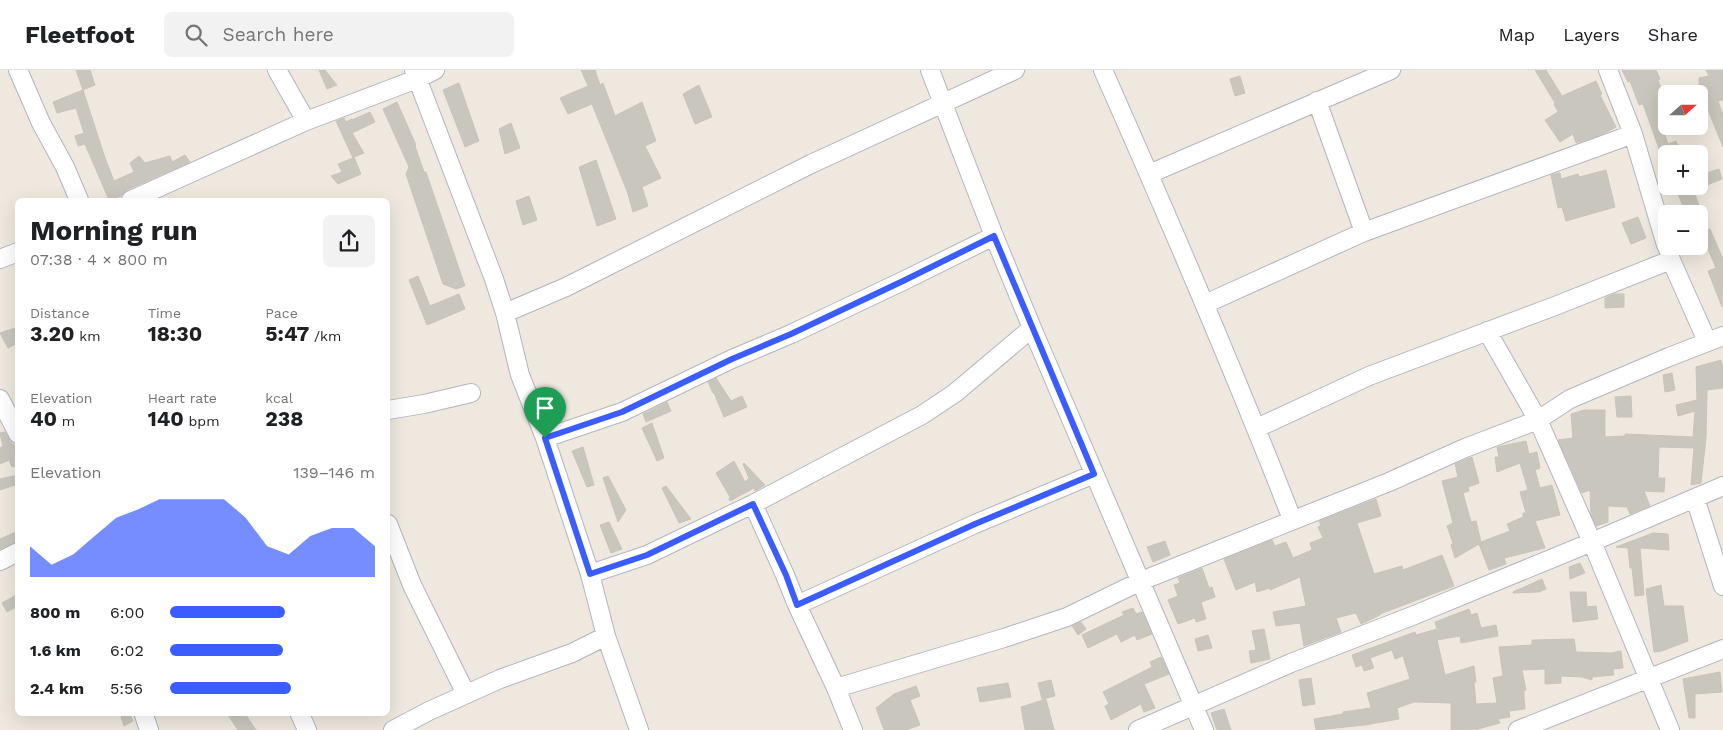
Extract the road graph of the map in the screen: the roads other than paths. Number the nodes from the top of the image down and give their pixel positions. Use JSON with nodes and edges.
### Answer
{"nodes":[{"id":1,"x":18,"y":70,"type":"edge"},
{"id":2,"x":277,"y":70,"type":"edge"},
{"id":3,"x":435,"y":70,"type":"edge"},
{"id":4,"x":930,"y":70,"type":"edge"},
{"id":5,"x":1014,"y":70,"type":"edge"},
{"id":6,"x":1102,"y":70,"type":"edge"},
{"id":7,"x":1391,"y":70,"type":"edge"},
{"id":8,"x":1608,"y":70,"type":"edge"},
{"id":9,"x":416,"y":74,"type":"edge"},
{"id":10,"x":1352,"y":78,"type":"edge"},
{"id":11,"x":1317,"y":101,"type":"junction"},
{"id":12,"x":942,"y":102,"type":"junction"},
{"id":13,"x":306,"y":121,"type":"junction"},
{"id":14,"x":1633,"y":134,"type":"junction"},
{"id":15,"x":1149,"y":174,"type":"junction"},
{"id":16,"x":78,"y":198,"type":"edge"},
{"id":17,"x":135,"y":198,"type":"edge"},
{"id":18,"x":1658,"y":217,"type":"edge"},
{"id":19,"x":1364,"y":232,"type":"junction"},
{"id":20,"x":994,"y":236,"type":"junction"},
{"id":21,"x":15,"y":253,"type":"edge"},
{"id":22,"x":1658,"y":255,"type":"edge"},
{"id":23,"x":1671,"y":255,"type":"edge"},
{"id":24,"x":0,"y":259,"type":"edge"},
{"id":25,"x":1205,"y":304,"type":"junction"},
{"id":26,"x":505,"y":313,"type":"junction"},
{"id":27,"x":1032,"y":328,"type":"junction"},
{"id":28,"x":1487,"y":330,"type":"junction"},
{"id":29,"x":1715,"y":339,"type":"edge"},
{"id":30,"x":471,"y":393,"type":"dead end"},
{"id":31,"x":0,"y":399,"type":"edge"},
{"id":32,"x":390,"y":410,"type":"edge"},
{"id":33,"x":1538,"y":420,"type":"junction"},
{"id":34,"x":15,"y":428,"type":"edge"},
{"id":35,"x":1257,"y":428,"type":"junction"},
{"id":36,"x":545,"y":438,"type":"junction"},
{"id":37,"x":1094,"y":474,"type":"junction"},
{"id":38,"x":1723,"y":486,"type":"edge"},
{"id":39,"x":1695,"y":498,"type":"junction"},
{"id":40,"x":753,"y":504,"type":"junction"},
{"id":41,"x":1292,"y":519,"type":"junction"},
{"id":42,"x":390,"y":529,"type":"edge"},
{"id":43,"x":1592,"y":542,"type":"junction"},
{"id":44,"x":15,"y":554,"type":"edge"},
{"id":45,"x":0,"y":561,"type":"edge"},
{"id":46,"x":590,"y":574,"type":"junction"},
{"id":47,"x":1141,"y":581,"type":"junction"},
{"id":48,"x":1723,"y":586,"type":"edge"},
{"id":49,"x":797,"y":605,"type":"junction"},
{"id":50,"x":606,"y":636,"type":"junction"},
{"id":51,"x":1723,"y":648,"type":"edge"},
{"id":52,"x":1648,"y":679,"type":"junction"},
{"id":53,"x":836,"y":688,"type":"junction"},
{"id":54,"x":466,"y":694,"type":"junction"},
{"id":55,"x":1193,"y":706,"type":"junction"},
{"id":56,"x":144,"y":716,"type":"edge"},
{"id":57,"x":301,"y":716,"type":"edge"},
{"id":58,"x":149,"y":730,"type":"edge"},
{"id":59,"x":307,"y":730,"type":"edge"},
{"id":60,"x":393,"y":730,"type":"edge"},
{"id":61,"x":639,"y":730,"type":"edge"},
{"id":62,"x":853,"y":730,"type":"edge"},
{"id":63,"x":1138,"y":730,"type":"edge"},
{"id":64,"x":1204,"y":730,"type":"edge"},
{"id":65,"x":1518,"y":730,"type":"edge"},
{"id":66,"x":1670,"y":730,"type":"edge"}],
"edges":[{"from":1,"to":16,"type":"street"},
{"from":2,"to":13,"type":"street"},
{"from":3,"to":9,"type":"street"},
{"from":4,"to":12,"type":"street"},
{"from":5,"to":12,"type":"street"},
{"from":6,"to":15,"type":"street"},
{"from":7,"to":10,"type":"street"},
{"from":8,"to":14,"type":"street"},
{"from":9,"to":13,"type":"street"},
{"from":9,"to":26,"type":"street"},
{"from":10,"to":11,"type":"street"},
{"from":11,"to":15,"type":"street"},
{"from":11,"to":19,"type":"street"},
{"from":12,"to":20,"type":"street"},
{"from":12,"to":26,"type":"street"},
{"from":13,"to":17,"type":"street"},
{"from":14,"to":18,"type":"street"},
{"from":14,"to":19,"type":"street"},
{"from":15,"to":25,"type":"street"},
{"from":19,"to":25,"type":"street"},
{"from":20,"to":27,"type":"street"},
{"from":20,"to":36,"type":"street"},
{"from":21,"to":24,"type":"street"},
{"from":22,"to":28,"type":"street"},
{"from":23,"to":29,"type":"street"},
{"from":25,"to":35,"type":"street"},
{"from":26,"to":36,"type":"street"},
{"from":27,"to":37,"type":"street"},
{"from":27,"to":40,"type":"street"},
{"from":28,"to":33,"type":"street"},
{"from":28,"to":35,"type":"street"},
{"from":29,"to":33,"type":"street"},
{"from":30,"to":32,"type":"street"},
{"from":31,"to":34,"type":"street"},
{"from":33,"to":41,"type":"street"},
{"from":33,"to":43,"type":"street"},
{"from":35,"to":41,"type":"street"},
{"from":36,"to":46,"type":"street"},
{"from":37,"to":47,"type":"street"},
{"from":37,"to":49,"type":"street"},
{"from":38,"to":39,"type":"street"},
{"from":39,"to":43,"type":"street"},
{"from":39,"to":48,"type":"street"},
{"from":40,"to":46,"type":"street"},
{"from":40,"to":49,"type":"street"},
{"from":41,"to":47,"type":"street"},
{"from":42,"to":54,"type":"street"},
{"from":43,"to":52,"type":"street"},
{"from":43,"to":55,"type":"street"},
{"from":44,"to":45,"type":"street"},
{"from":46,"to":50,"type":"street"},
{"from":47,"to":53,"type":"street"},
{"from":47,"to":55,"type":"street"},
{"from":49,"to":53,"type":"street"},
{"from":50,"to":54,"type":"street"},
{"from":50,"to":61,"type":"street"},
{"from":51,"to":52,"type":"street"},
{"from":52,"to":65,"type":"street"},
{"from":52,"to":66,"type":"street"},
{"from":53,"to":62,"type":"street"},
{"from":54,"to":60,"type":"street"},
{"from":55,"to":63,"type":"street"},
{"from":55,"to":64,"type":"street"},
{"from":56,"to":58,"type":"street"},
{"from":57,"to":59,"type":"street"}]}
